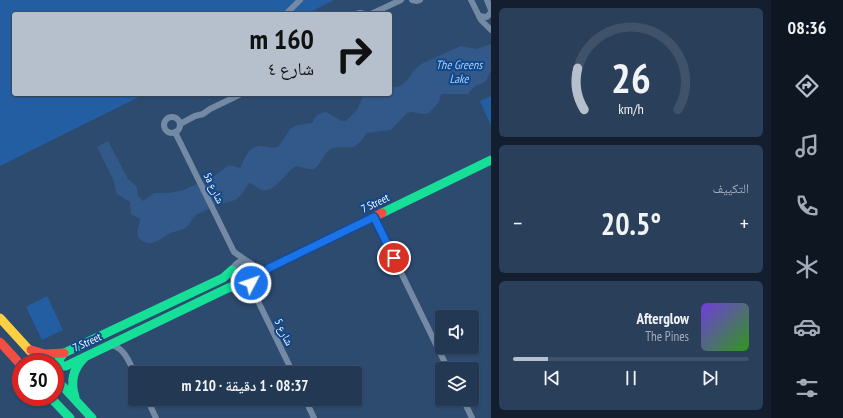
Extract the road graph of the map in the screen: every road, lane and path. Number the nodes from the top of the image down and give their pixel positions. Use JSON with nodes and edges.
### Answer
{"nodes":[{"id":1,"x":300,"y":0,"type":"edge"},
{"id":2,"x":401,"y":0,"type":"edge"},
{"id":3,"x":412,"y":0,"type":"edge"},
{"id":4,"x":420,"y":0,"type":"edge"},
{"id":5,"x":471,"y":0,"type":"edge"},
{"id":6,"x":487,"y":0,"type":"edge"},
{"id":7,"x":491,"y":11,"type":"edge"},
{"id":8,"x":288,"y":12,"type":"edge"},
{"id":9,"x":375,"y":12,"type":"edge"},
{"id":10,"x":479,"y":16,"type":"junction"},
{"id":11,"x":491,"y":30,"type":"edge"},
{"id":12,"x":237,"y":96,"type":"edge"},
{"id":13,"x":180,"y":124,"type":"junction"},
{"id":14,"x":175,"y":132,"type":"junction"},
{"id":15,"x":491,"y":160,"type":"edge"},
{"id":16,"x":374,"y":217,"type":"junction"},
{"id":17,"x":234,"y":252,"type":"junction"},
{"id":18,"x":249,"y":262,"type":"junction"},
{"id":19,"x":269,"y":268,"type":"junction"},
{"id":20,"x":232,"y":269,"type":"junction"},
{"id":21,"x":254,"y":280,"type":"junction"},
{"id":22,"x":242,"y":285,"type":"junction"},
{"id":23,"x":257,"y":299,"type":"junction"},
{"id":24,"x":0,"y":318,"type":"edge"},
{"id":25,"x":127,"y":337,"type":"junction"},
{"id":26,"x":0,"y":342,"type":"edge"},
{"id":27,"x":111,"y":345,"type":"junction"},
{"id":28,"x":28,"y":348,"type":"junction"},
{"id":29,"x":124,"y":352,"type":"junction"},
{"id":30,"x":34,"y":354,"type":"edge"},
{"id":31,"x":45,"y":354,"type":"edge"},
{"id":32,"x":64,"y":354,"type":"edge"},
{"id":33,"x":12,"y":355,"type":"edge"},
{"id":34,"x":84,"y":357,"type":"junction"},
{"id":35,"x":445,"y":362,"type":"edge"},
{"id":36,"x":64,"y":366,"type":"edge"},
{"id":37,"x":131,"y":366,"type":"edge"},
{"id":38,"x":290,"y":366,"type":"edge"},
{"id":39,"x":64,"y":387,"type":"edge"},
{"id":40,"x":76,"y":400,"type":"junction"},
{"id":41,"x":59,"y":406,"type":"edge"},
{"id":42,"x":150,"y":406,"type":"edge"},
{"id":43,"x":308,"y":406,"type":"edge"},
{"id":44,"x":466,"y":406,"type":"edge"},
{"id":45,"x":70,"y":418,"type":"edge"},
{"id":46,"x":92,"y":418,"type":"edge"},
{"id":47,"x":156,"y":418,"type":"edge"},
{"id":48,"x":314,"y":418,"type":"edge"},
{"id":49,"x":472,"y":418,"type":"edge"}],
"edges":[{"from":1,"to":8,"type":"street"},
{"from":2,"to":9,"type":"street"},
{"from":3,"to":4,"type":"street"},
{"from":5,"to":10,"type":"street"},
{"from":6,"to":7,"type":"street"},
{"from":7,"to":10,"type":"street"},
{"from":10,"to":11,"type":"street"},
{"from":12,"to":13,"type":"street"},
{"from":13,"to":14,"type":"street"},
{"from":13,"to":14,"type":"street"},
{"from":14,"to":17,"type":"street","name":"5a شارع"},
{"from":15,"to":16,"type":"street","name":"7 Street"},
{"from":16,"to":19,"type":"street","name":"7 Street"},
{"from":16,"to":35,"type":"street"},
{"from":17,"to":18,"type":"street","name":"5a شارع"},
{"from":17,"to":20,"type":"street","name":"5a شارع"},
{"from":18,"to":19,"type":"street"},
{"from":18,"to":20,"type":"street"},
{"from":18,"to":21,"type":"street"},
{"from":19,"to":21,"type":"street","name":"7 Street"},
{"from":20,"to":22,"type":"street"},
{"from":20,"to":32,"type":"street","name":"7 Street"},
{"from":21,"to":22,"type":"street"},
{"from":21,"to":23,"type":"street","name":"شارع 5"},
{"from":22,"to":23,"type":"street","name":"شارع 5"},
{"from":22,"to":25,"type":"street","name":"7 Street"},
{"from":23,"to":38,"type":"street","name":"شارع 5"},
{"from":24,"to":28,"type":"street"},
{"from":25,"to":27,"type":"street","name":"7 Street"},
{"from":25,"to":29,"type":"street"},
{"from":26,"to":33,"type":"street"},
{"from":27,"to":29,"type":"street"},
{"from":27,"to":34,"type":"street","name":"7 Street"},
{"from":28,"to":30,"type":"street"},
{"from":28,"to":31,"type":"street"},
{"from":29,"to":37,"type":"street"},
{"from":34,"to":36,"type":"street","name":"7 Street"},
{"from":34,"to":40,"type":"street"},
{"from":39,"to":40,"type":"street"},
{"from":40,"to":46,"type":"street"},
{"from":41,"to":45,"type":"street"},
{"from":42,"to":47,"type":"street"},
{"from":43,"to":48,"type":"street"},
{"from":44,"to":49,"type":"street"}]}
